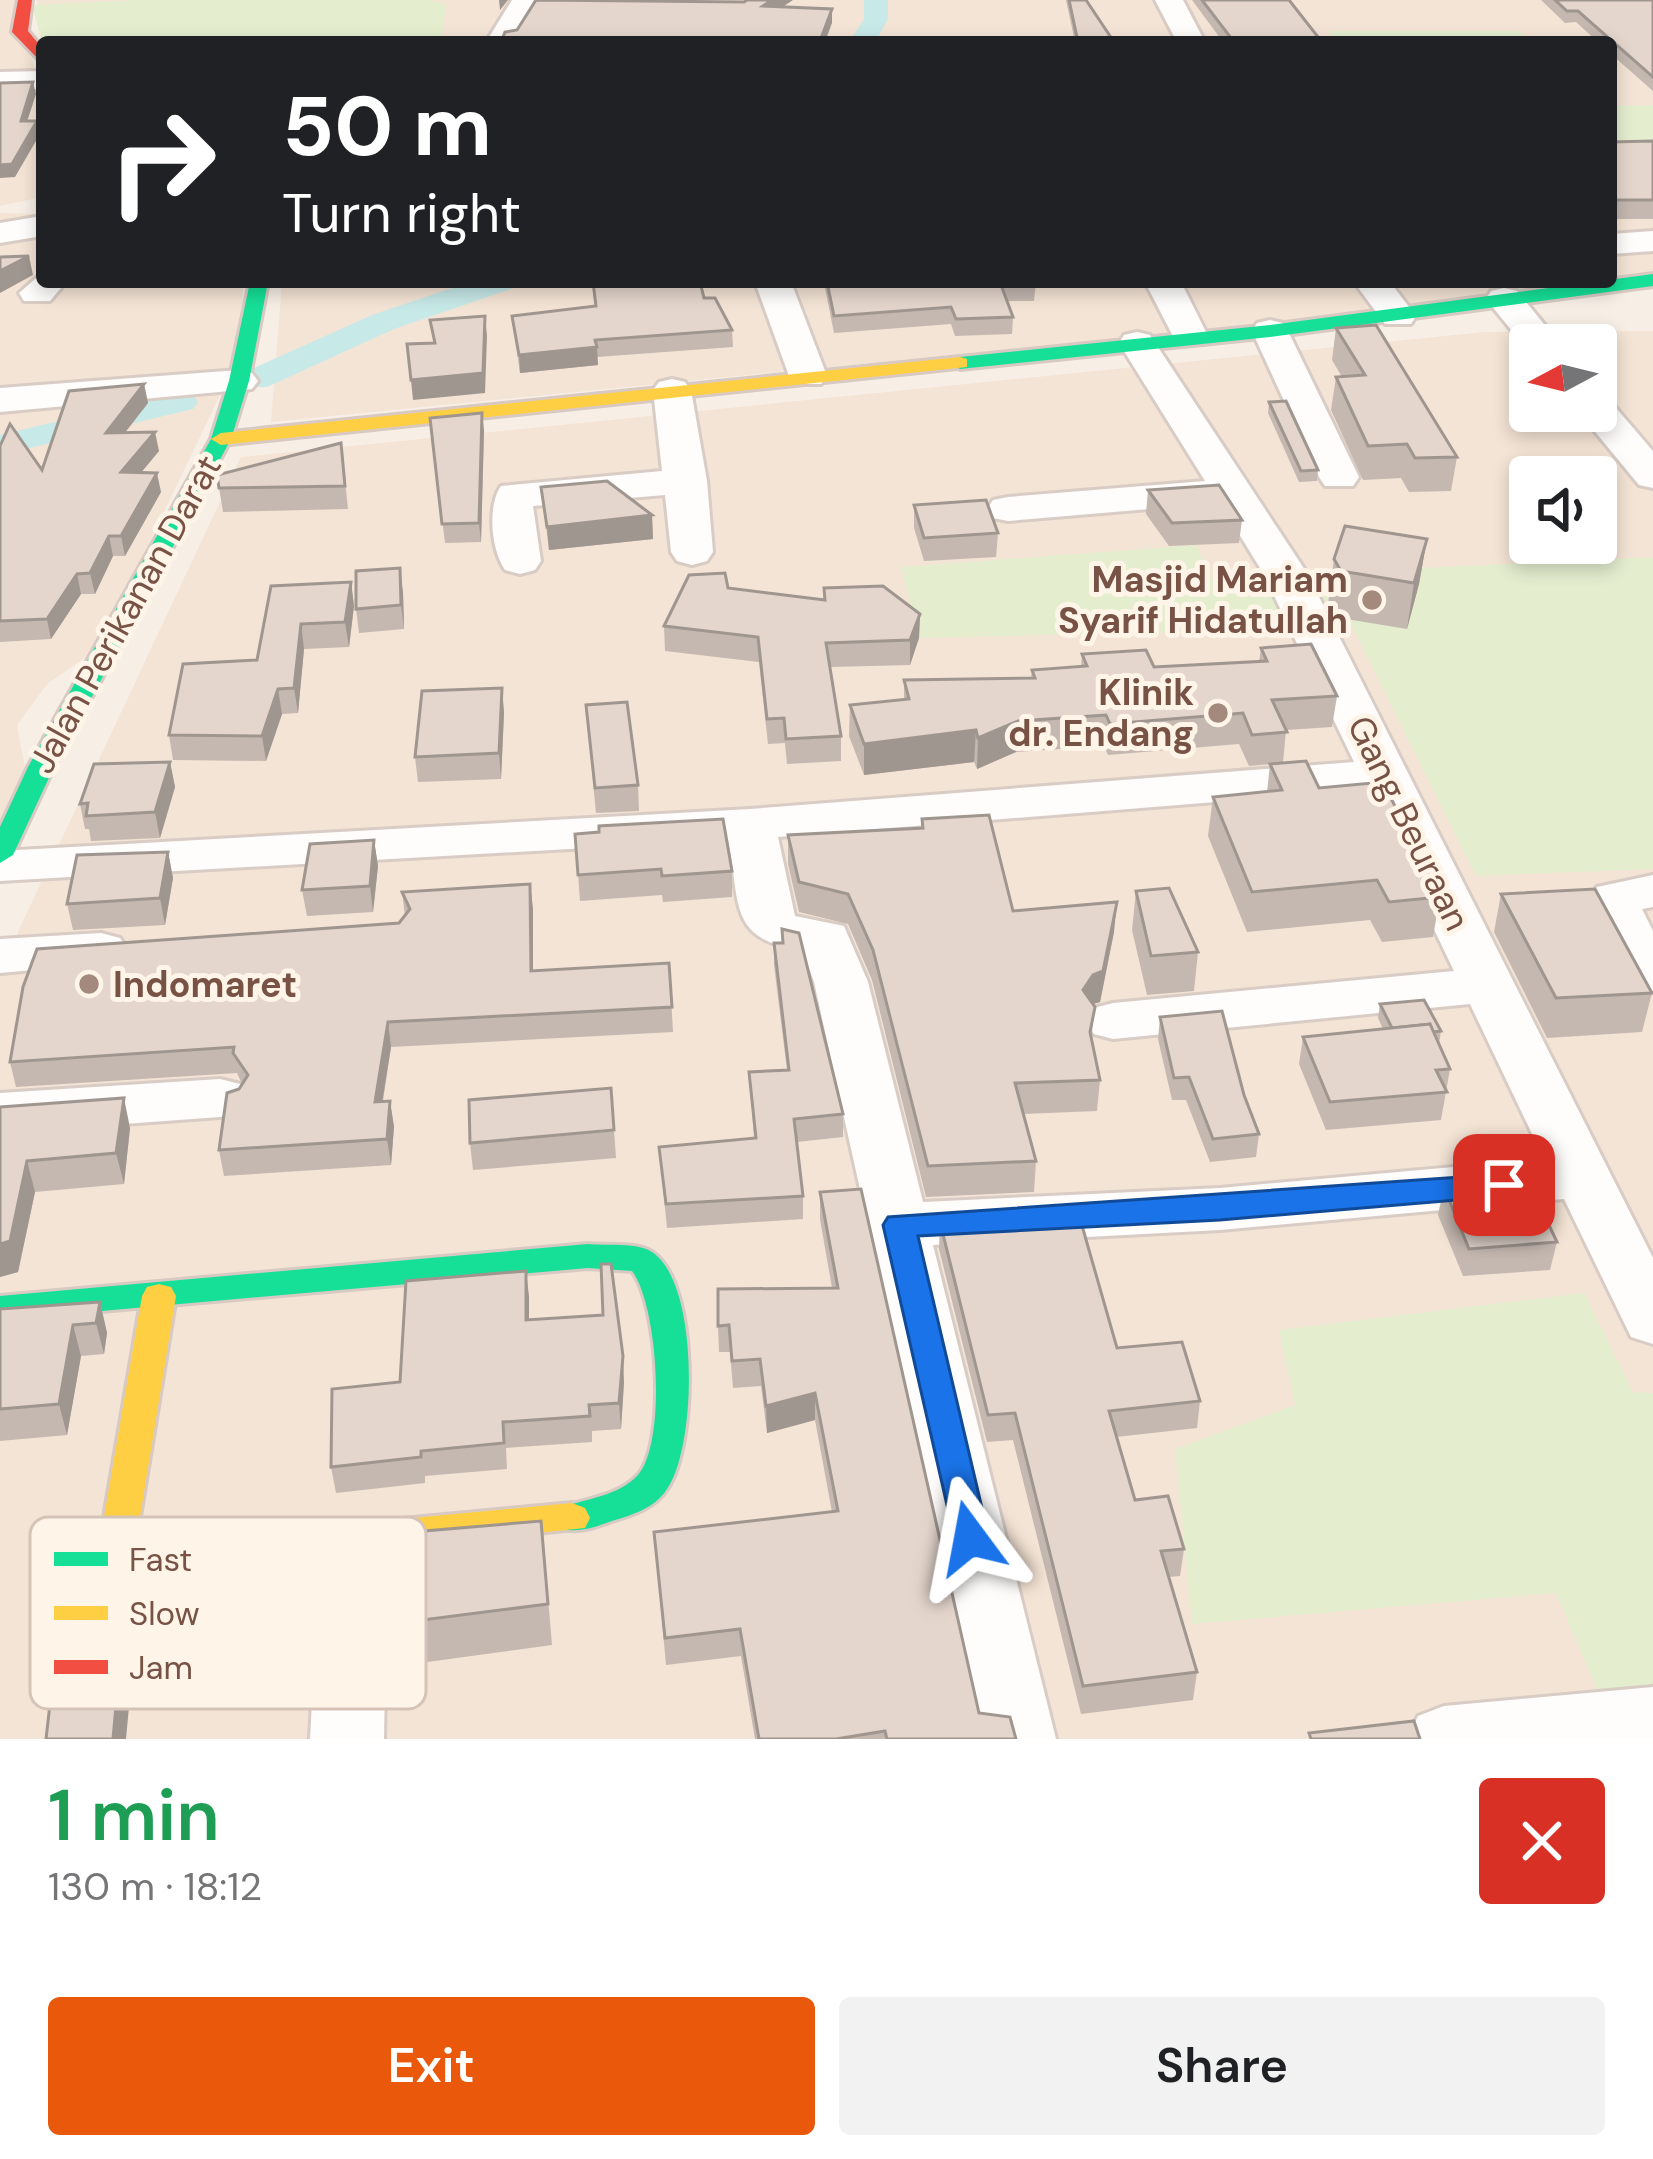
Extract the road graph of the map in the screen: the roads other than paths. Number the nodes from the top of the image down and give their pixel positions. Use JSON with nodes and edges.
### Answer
{"nodes":[{"id":1,"x":25,"y":0,"type":"edge"},
{"id":2,"x":526,"y":0,"type":"edge"},
{"id":3,"x":1168,"y":0,"type":"edge"},
{"id":4,"x":10,"y":33,"type":"edge"},
{"id":5,"x":504,"y":36,"type":"edge"},
{"id":6,"x":1188,"y":36,"type":"edge"},
{"id":7,"x":36,"y":53,"type":"edge"},
{"id":8,"x":36,"y":80,"type":"edge"},
{"id":9,"x":0,"y":81,"type":"edge"},
{"id":10,"x":36,"y":227,"type":"edge"},
{"id":11,"x":0,"y":233,"type":"edge"},
{"id":12,"x":1653,"y":241,"type":"edge"},
{"id":13,"x":1617,"y":244,"type":"edge"},
{"id":14,"x":1653,"y":280,"type":"edge"},
{"id":15,"x":1617,"y":283,"type":"edge"},
{"id":16,"x":258,"y":288,"type":"edge"},
{"id":17,"x":775,"y":288,"type":"edge"},
{"id":18,"x":1166,"y":288,"type":"edge"},
{"id":19,"x":1377,"y":288,"type":"edge"},
{"id":20,"x":1578,"y":288,"type":"edge"},
{"id":21,"x":1504,"y":299,"type":"junction"},
{"id":22,"x":1398,"y":316,"type":"junction"},
{"id":23,"x":1525,"y":324,"type":"edge"},
{"id":24,"x":1270,"y":331,"type":"junction"},
{"id":25,"x":1190,"y":335,"type":"junction"},
{"id":26,"x":1136,"y":343,"type":"junction"},
{"id":27,"x":808,"y":376,"type":"junction"},
{"id":28,"x":239,"y":381,"type":"junction"},
{"id":29,"x":672,"y":390,"type":"junction"},
{"id":30,"x":0,"y":400,"type":"edge"},
{"id":31,"x":1616,"y":432,"type":"edge"},
{"id":32,"x":221,"y":439,"type":"junction"},
{"id":33,"x":1653,"y":476,"type":"edge"},
{"id":34,"x":1340,"y":477,"type":"dead end"},
{"id":35,"x":686,"y":481,"type":"junction"},
{"id":36,"x":1229,"y":490,"type":"junction"},
{"id":37,"x":1008,"y":509,"type":"dead end"},
{"id":38,"x":692,"y":553,"type":"dead end"},
{"id":39,"x":520,"y":560,"type":"dead end"},
{"id":40,"x":20,"y":768,"type":"edge"},
{"id":41,"x":1386,"y":774,"type":"junction"},
{"id":42,"x":750,"y":824,"type":"junction"},
{"id":43,"x":0,"y":855,"type":"edge"},
{"id":44,"x":0,"y":866,"type":"edge"},
{"id":45,"x":1653,"y":891,"type":"edge"},
{"id":46,"x":143,"y":947,"type":"edge"},
{"id":47,"x":0,"y":956,"type":"edge"},
{"id":48,"x":1653,"y":974,"type":"edge"},
{"id":49,"x":1487,"y":985,"type":"junction"},
{"id":50,"x":1113,"y":1021,"type":"dead end"},
{"id":51,"x":220,"y":1098,"type":"dead end"},
{"id":52,"x":0,"y":1113,"type":"edge"},
{"id":53,"x":1579,"y":1177,"type":"junction"},
{"id":54,"x":900,"y":1225,"type":"junction"},
{"id":55,"x":159,"y":1297,"type":"junction"},
{"id":56,"x":0,"y":1308,"type":"edge"},
{"id":57,"x":1653,"y":1320,"type":"edge"},
{"id":58,"x":122,"y":1517,"type":"edge"},
{"id":59,"x":426,"y":1531,"type":"edge"},
{"id":60,"x":1653,"y":1719,"type":"edge"},
{"id":61,"x":1019,"y":1739,"type":"edge"},
{"id":62,"x":1444,"y":1739,"type":"edge"}],
"edges":[{"from":1,"to":4,"type":"street"},
{"from":2,"to":5,"type":"street"},
{"from":3,"to":6,"type":"street"},
{"from":4,"to":7,"type":"street"},
{"from":8,"to":9,"type":"street"},
{"from":10,"to":11,"type":"street"},
{"from":12,"to":13,"type":"street"},
{"from":14,"to":15,"type":"street"},
{"from":16,"to":28,"type":"street","name":"Jalan Perikanan Darat"},
{"from":17,"to":27,"type":"street"},
{"from":18,"to":25,"type":"street"},
{"from":19,"to":22,"type":"street"},
{"from":20,"to":21,"type":"street"},
{"from":21,"to":22,"type":"street"},
{"from":21,"to":23,"type":"street"},
{"from":22,"to":24,"type":"street"},
{"from":24,"to":25,"type":"street"},
{"from":24,"to":34,"type":"street"},
{"from":25,"to":26,"type":"street"},
{"from":26,"to":27,"type":"street"},
{"from":26,"to":36,"type":"street","name":"Gang Beuraan"},
{"from":27,"to":29,"type":"street"},
{"from":28,"to":30,"type":"street"},
{"from":28,"to":32,"type":"street","name":"Jalan Perikanan Darat"},
{"from":29,"to":32,"type":"street"},
{"from":29,"to":35,"type":"street"},
{"from":31,"to":33,"type":"street"},
{"from":32,"to":40,"type":"street","name":"Jalan Perikanan Darat"},
{"from":35,"to":38,"type":"street"},
{"from":35,"to":39,"type":"street"},
{"from":36,"to":37,"type":"street"},
{"from":36,"to":41,"type":"street","name":"Gang Beuraan"},
{"from":40,"to":43,"type":"street","name":"Jalan Perikanan Darat"},
{"from":41,"to":42,"type":"street"},
{"from":41,"to":49,"type":"street","name":"Gang Beuraan"},
{"from":42,"to":44,"type":"street"},
{"from":42,"to":54,"type":"street"},
{"from":45,"to":48,"type":"street"},
{"from":46,"to":47,"type":"street"},
{"from":49,"to":50,"type":"street"},
{"from":49,"to":53,"type":"street","name":"Gang Beuraan"},
{"from":51,"to":52,"type":"street"},
{"from":53,"to":54,"type":"street"},
{"from":53,"to":57,"type":"street","name":"Gang Beuraan"},
{"from":54,"to":61,"type":"street"},
{"from":55,"to":56,"type":"street"},
{"from":55,"to":58,"type":"street"},
{"from":55,"to":59,"type":"street"},
{"from":60,"to":62,"type":"street"}]}
